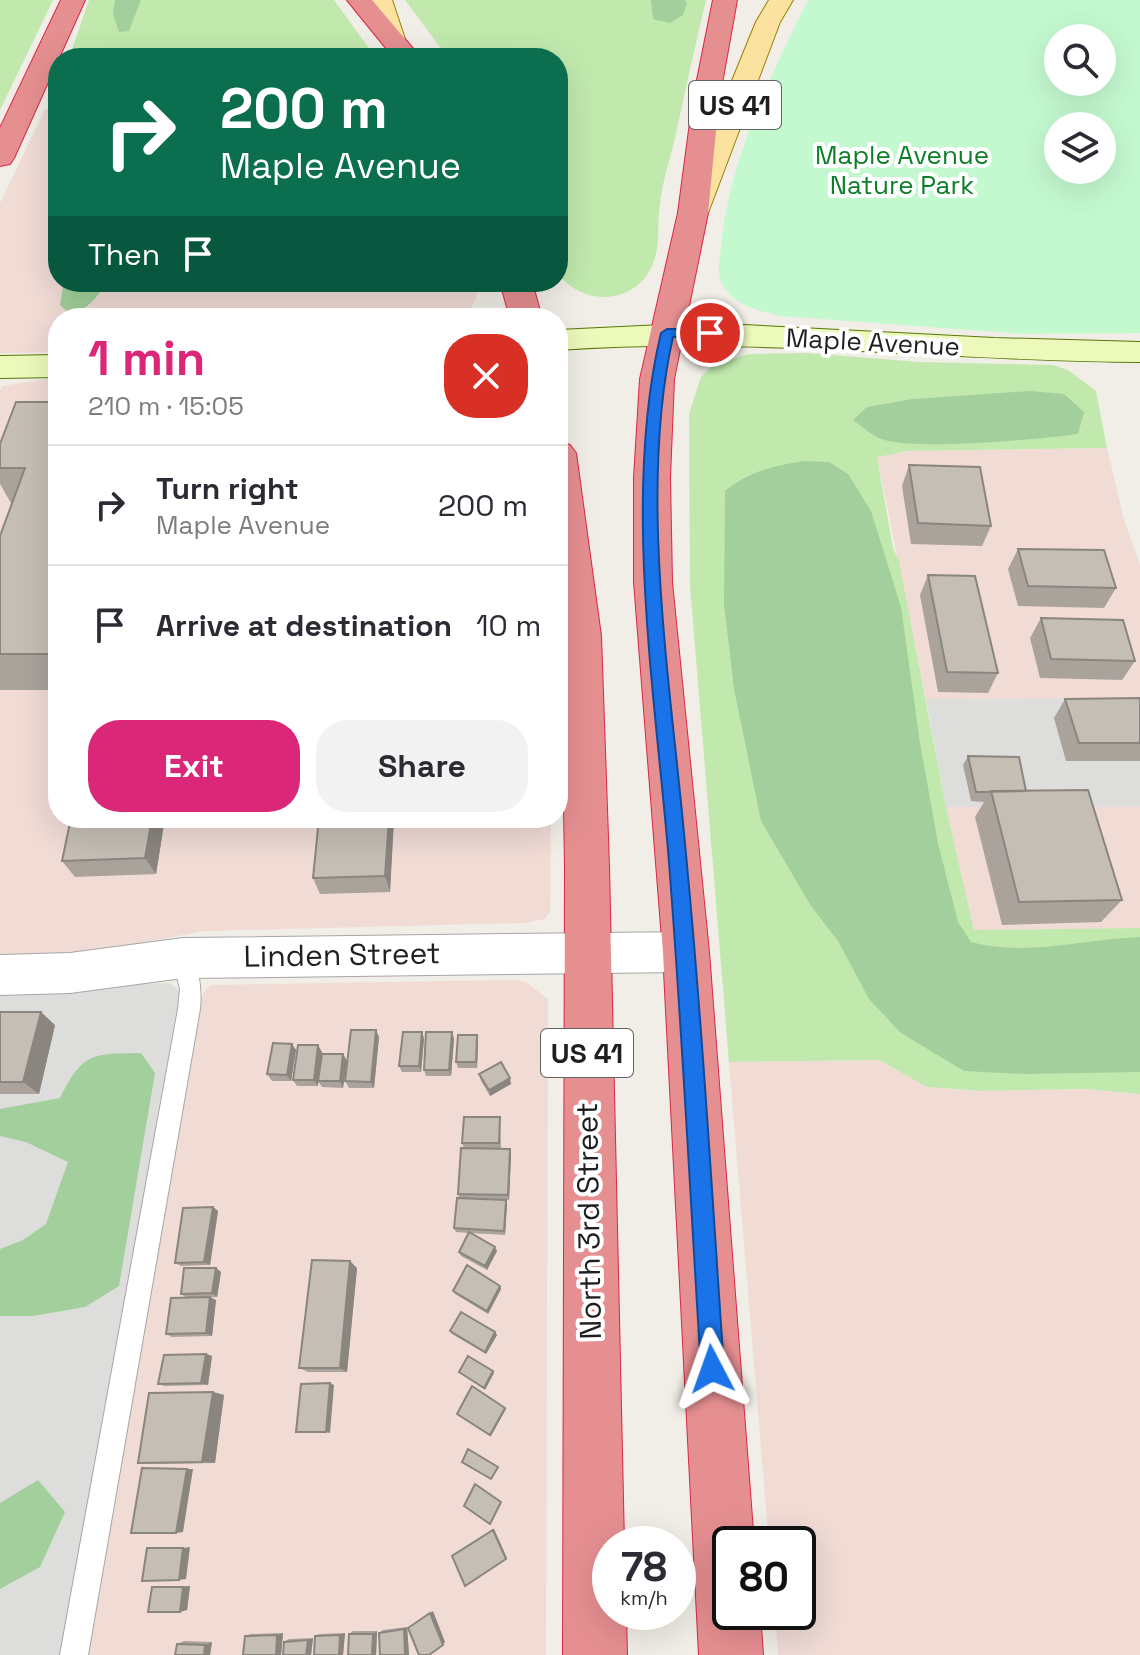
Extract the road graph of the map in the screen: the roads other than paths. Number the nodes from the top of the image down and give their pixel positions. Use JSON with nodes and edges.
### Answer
{"nodes":[{"id":1,"x":73,"y":0,"type":"edge"},
{"id":2,"x":359,"y":0,"type":"edge"},
{"id":3,"x":380,"y":0,"type":"edge"},
{"id":4,"x":725,"y":0,"type":"edge"},
{"id":5,"x":781,"y":0,"type":"edge"},
{"id":6,"x":51,"y":48,"type":"edge"},
{"id":7,"x":399,"y":48,"type":"edge"},
{"id":8,"x":400,"y":48,"type":"edge"},
{"id":9,"x":48,"y":54,"type":"edge"},
{"id":10,"x":0,"y":158,"type":"edge"},
{"id":11,"x":693,"y":213,"type":"junction"},
{"id":12,"x":667,"y":333,"type":"junction"},
{"id":13,"x":568,"y":339,"type":"edge"},
{"id":14,"x":1140,"y":352,"type":"edge"},
{"id":15,"x":48,"y":366,"type":"edge"},
{"id":16,"x":0,"y":367,"type":"edge"},
{"id":17,"x":568,"y":533,"type":"edge"},
{"id":18,"x":586,"y":952,"type":"junction"},
{"id":19,"x":686,"y":952,"type":"junction"},
{"id":20,"x":183,"y":958,"type":"junction"},
{"id":21,"x":0,"y":975,"type":"edge"},
{"id":22,"x":74,"y":1655,"type":"edge"},
{"id":23,"x":595,"y":1655,"type":"edge"},
{"id":24,"x":731,"y":1655,"type":"edge"}],
"edges":[{"from":1,"to":6,"type":"highway"},
{"from":2,"to":7,"type":"highway"},
{"from":3,"to":8,"type":"main road"},
{"from":4,"to":11,"type":"highway"},
{"from":5,"to":11,"type":"main road","number":"US 41"},
{"from":9,"to":10,"type":"highway"},
{"from":11,"to":12,"type":"highway","number":"US 41"},
{"from":12,"to":13,"type":"main road","name":"Maple Avenue"},
{"from":12,"to":14,"type":"main road","name":"Maple Avenue"},
{"from":12,"to":19,"type":"highway","number":"US 41"},
{"from":15,"to":16,"type":"main road"},
{"from":17,"to":18,"type":"highway","name":"North 3rd Street","number":"US 41"},
{"from":18,"to":19,"type":"street","name":"Linden Street"},
{"from":18,"to":20,"type":"street","name":"Linden Street"},
{"from":18,"to":23,"type":"highway","name":"North 3rd Street","number":"US 41"},
{"from":19,"to":24,"type":"highway","number":"US 41"},
{"from":20,"to":21,"type":"street","name":"Linden Street"},
{"from":20,"to":22,"type":"lane"}]}
